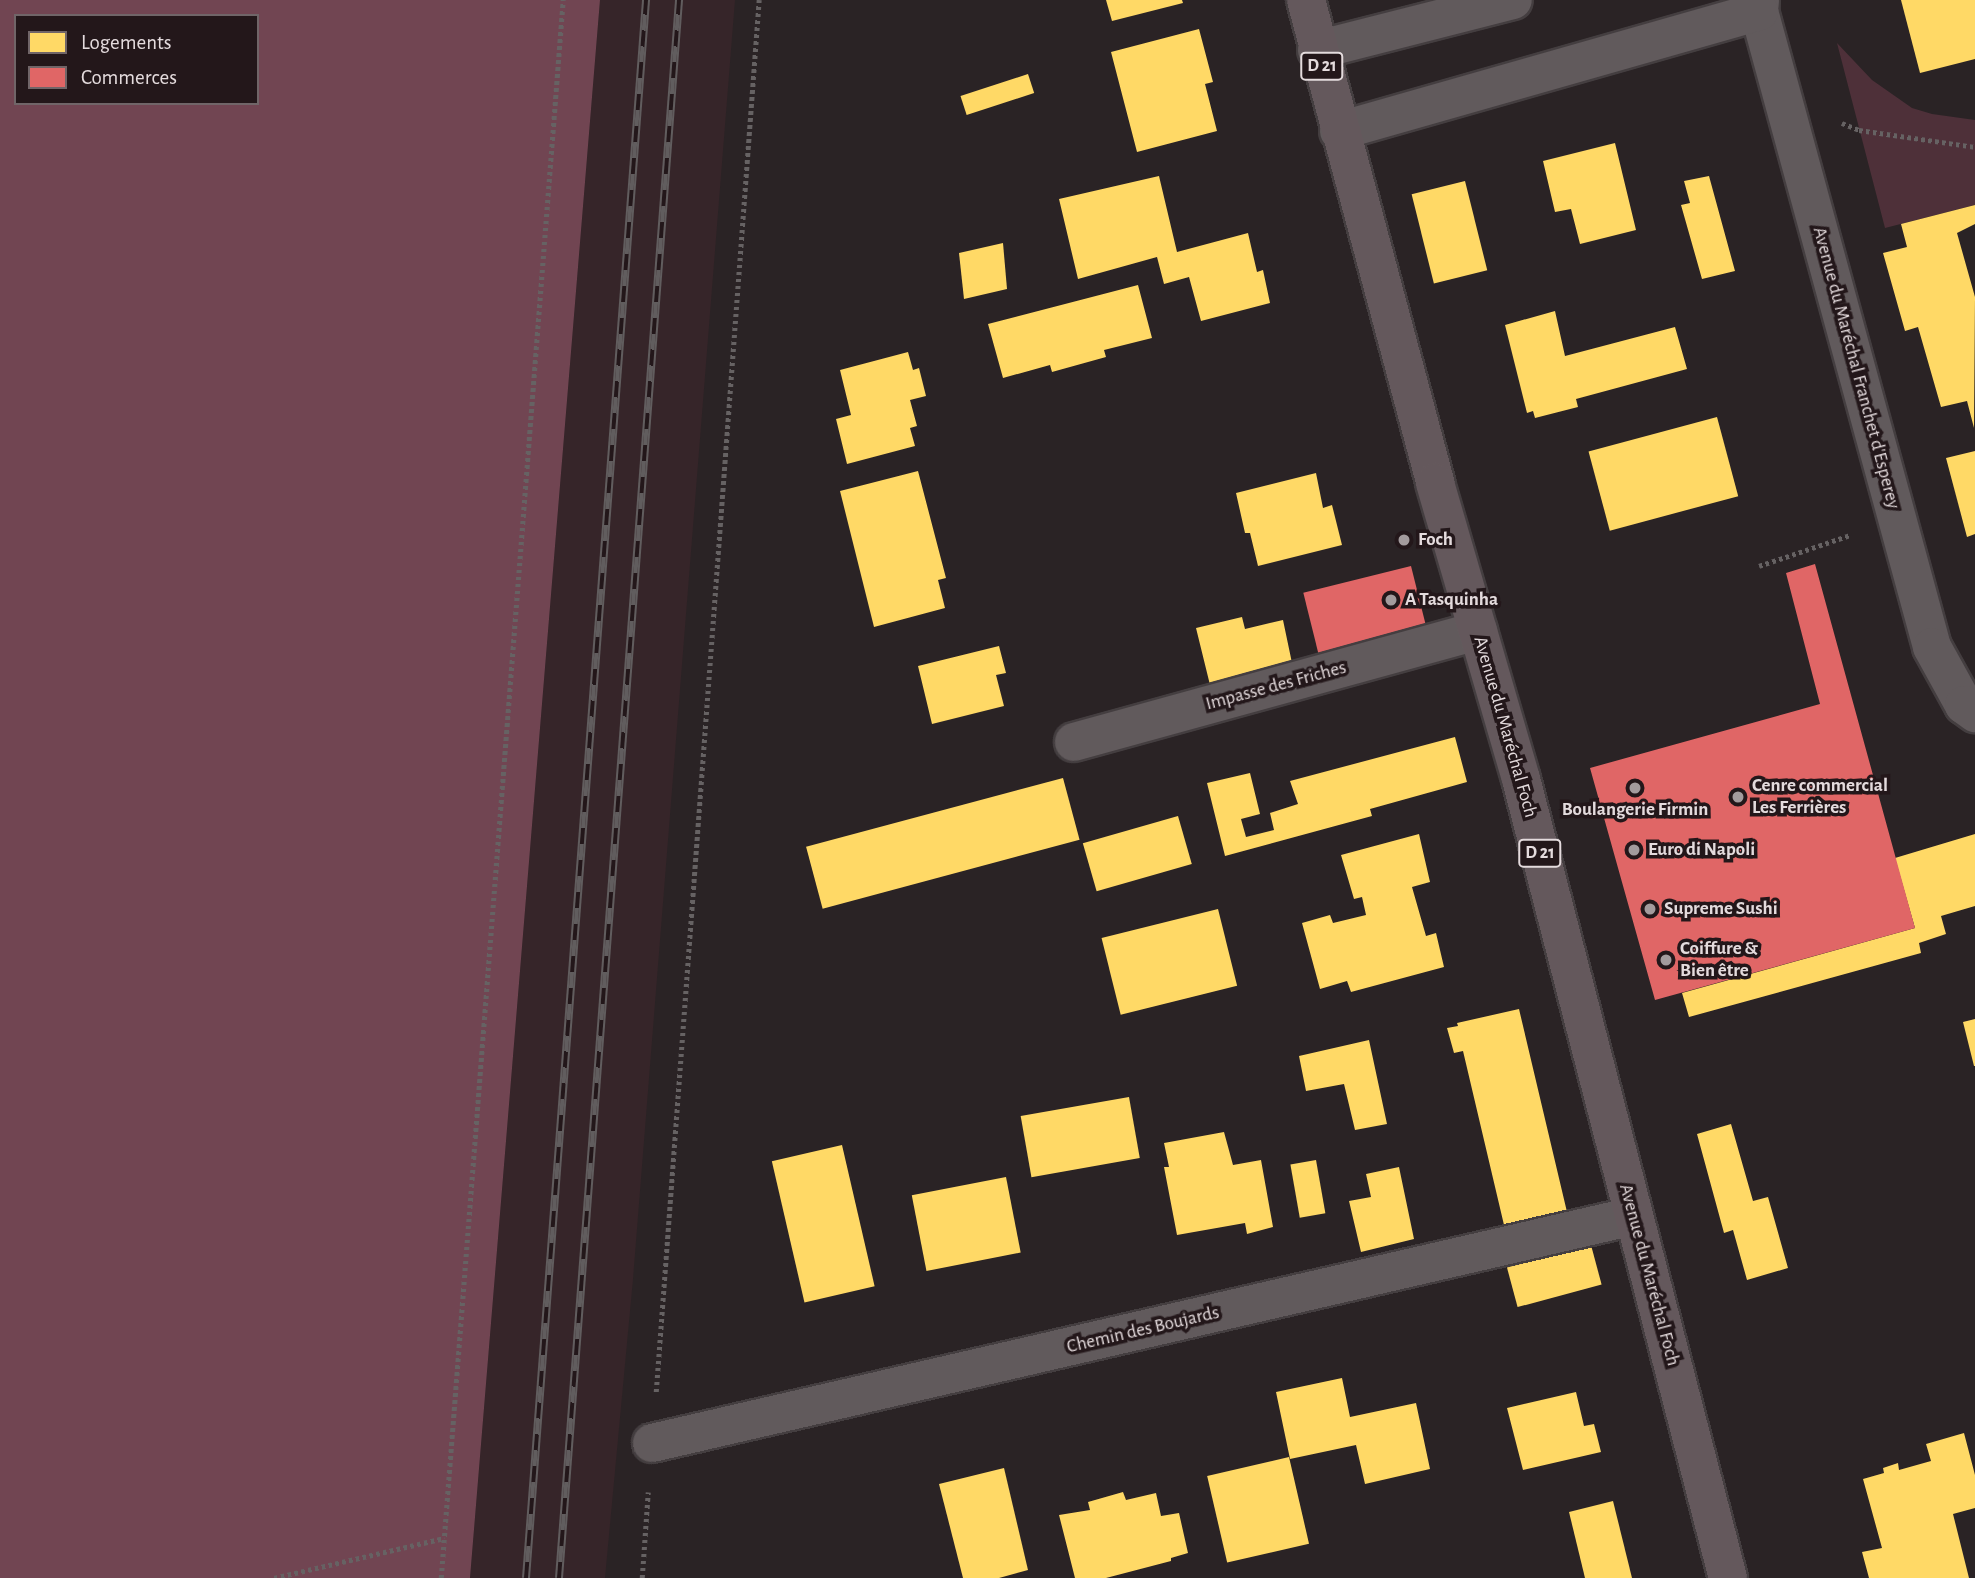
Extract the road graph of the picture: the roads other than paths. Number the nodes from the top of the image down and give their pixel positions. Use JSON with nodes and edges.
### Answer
{"nodes":[{"id":1,"x":1306,"y":0,"type":"edge"},
{"id":2,"x":1513,"y":0,"type":"edge"},
{"id":3,"x":1759,"y":6,"type":"edge"},
{"id":4,"x":1317,"y":50,"type":"junction"},
{"id":5,"x":1339,"y":131,"type":"junction"},
{"id":6,"x":1478,"y":631,"type":"junction"},
{"id":7,"x":1975,"y":713,"type":"edge"},
{"id":8,"x":1074,"y":742,"type":"dead end"},
{"id":9,"x":1634,"y":1216,"type":"junction"},
{"id":10,"x":652,"y":1443,"type":"road end"},
{"id":11,"x":1728,"y":1578,"type":"edge"}],
"edges":[{"from":1,"to":4,"type":"main road","name":"Avenue du Maréchal Foch","number":"D 21"},
{"from":2,"to":4,"type":"street"},
{"from":3,"to":5,"type":"street"},
{"from":3,"to":7,"type":"street","name":"Avenue du Maréchal Franchet d'Esperey"},
{"from":4,"to":5,"type":"main road","name":"Avenue du Maréchal Foch","number":"D 21"},
{"from":5,"to":6,"type":"main road","name":"Avenue du Maréchal Foch","number":"D 21"},
{"from":6,"to":8,"type":"street","name":"Impasse des Friches"},
{"from":6,"to":9,"type":"main road","name":"Avenue du Maréchal Foch","number":"D 21"},
{"from":9,"to":10,"type":"street","name":"Chemin des Boujards"},
{"from":9,"to":11,"type":"main road","name":"Avenue du Maréchal Foch","number":"D 21"}]}
